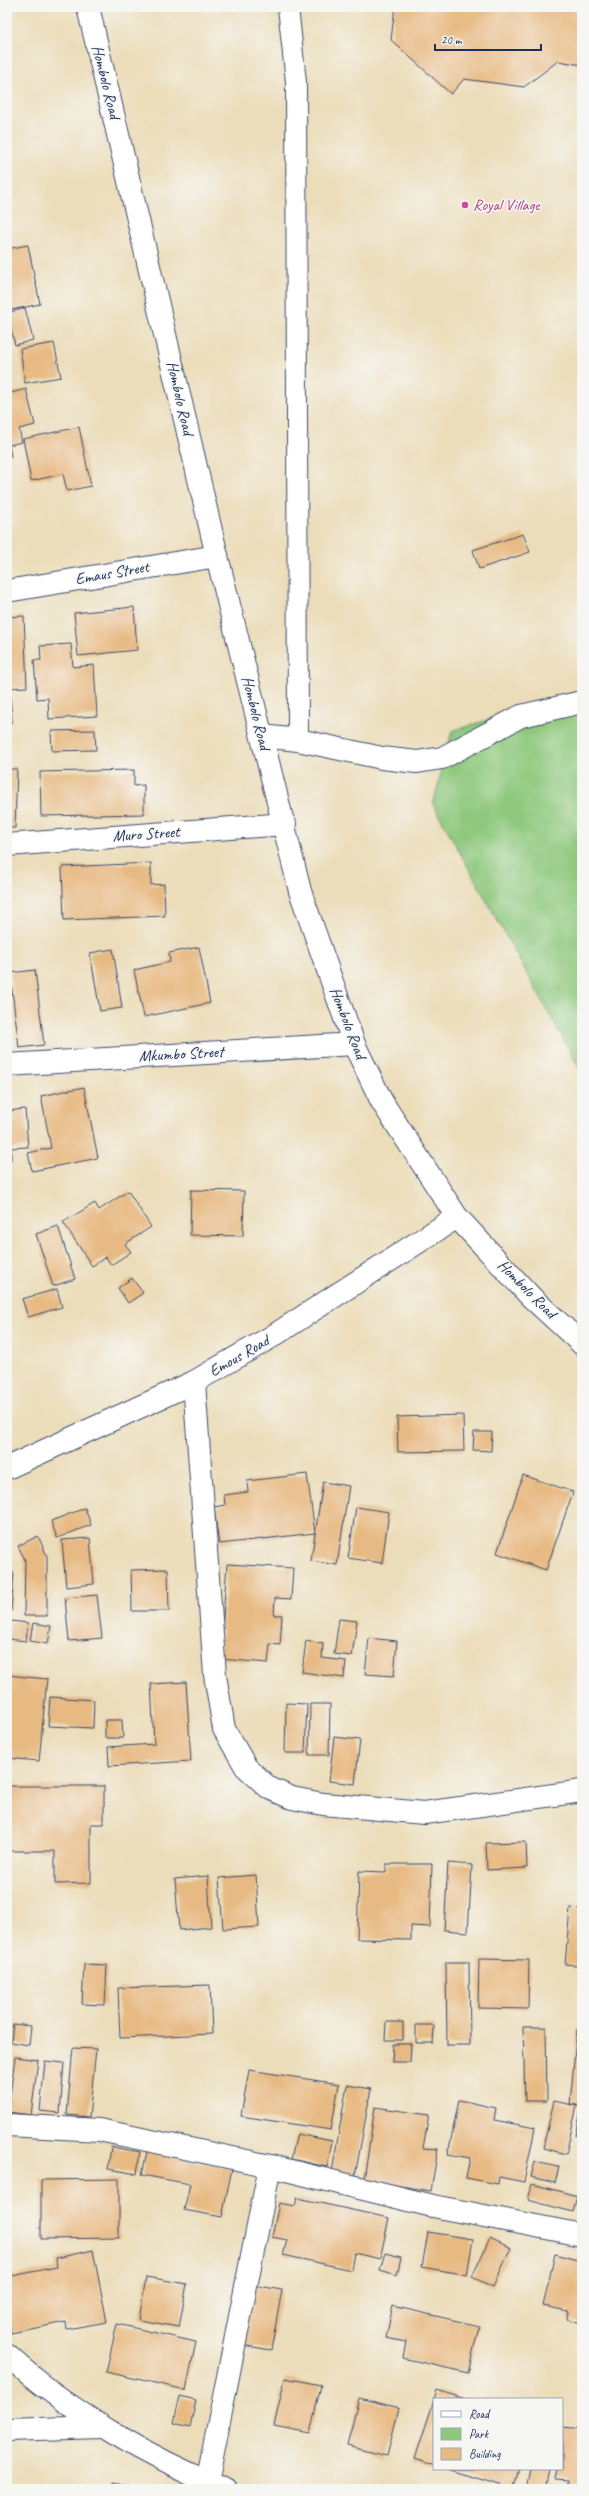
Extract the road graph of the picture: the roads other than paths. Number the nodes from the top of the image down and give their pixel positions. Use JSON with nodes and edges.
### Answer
{"nodes":[{"id":1,"x":88,"y":7,"type":"edge"},
{"id":2,"x":288,"y":7,"type":"edge"},
{"id":3,"x":217,"y":556,"type":"junction"},
{"id":4,"x":7,"y":591,"type":"edge"},
{"id":5,"x":582,"y":702,"type":"edge"},
{"id":6,"x":262,"y":736,"type":"junction"},
{"id":7,"x":298,"y":740,"type":"junction"},
{"id":8,"x":285,"y":824,"type":"junction"},
{"id":9,"x":7,"y":845,"type":"edge"},
{"id":10,"x":354,"y":1044,"type":"junction"},
{"id":11,"x":7,"y":1065,"type":"edge"},
{"id":12,"x":457,"y":1217,"type":"junction"},
{"id":13,"x":582,"y":1344,"type":"edge"},
{"id":14,"x":194,"y":1382,"type":"junction"},
{"id":15,"x":7,"y":1468,"type":"edge"},
{"id":16,"x":582,"y":1791,"type":"edge"},
{"id":17,"x":7,"y":2126,"type":"edge"},
{"id":18,"x":270,"y":2166,"type":"junction"},
{"id":19,"x":582,"y":2235,"type":"edge"},
{"id":20,"x":7,"y":2355,"type":"edge"},
{"id":21,"x":101,"y":2427,"type":"junction"},
{"id":22,"x":7,"y":2430,"type":"edge"},
{"id":23,"x":216,"y":2485,"type":"edge"}],
"edges":[{"from":1,"to":3,"type":"street","name":"Hombolo Road"},
{"from":2,"to":7,"type":"lane"},
{"from":3,"to":4,"type":"street","name":"Emaus Street"},
{"from":3,"to":6,"type":"street","name":"Hombolo Road"},
{"from":5,"to":7,"type":"street"},
{"from":6,"to":7,"type":"street"},
{"from":6,"to":8,"type":"street","name":"Hombolo Road"},
{"from":8,"to":9,"type":"street","name":"Muro Street"},
{"from":8,"to":10,"type":"street","name":"Hombolo Road"},
{"from":10,"to":11,"type":"street","name":"Mkumbo Street"},
{"from":10,"to":12,"type":"street","name":"Hombolo Road"},
{"from":12,"to":13,"type":"street","name":"Hombolo Road"},
{"from":12,"to":14,"type":"street","name":"Emous Road"},
{"from":14,"to":15,"type":"street","name":"Emous Road"},
{"from":14,"to":16,"type":"street"},
{"from":17,"to":18,"type":"street"},
{"from":18,"to":19,"type":"street"},
{"from":18,"to":23,"type":"street"},
{"from":20,"to":21,"type":"street"},
{"from":21,"to":22,"type":"street"},
{"from":21,"to":23,"type":"street"}]}
